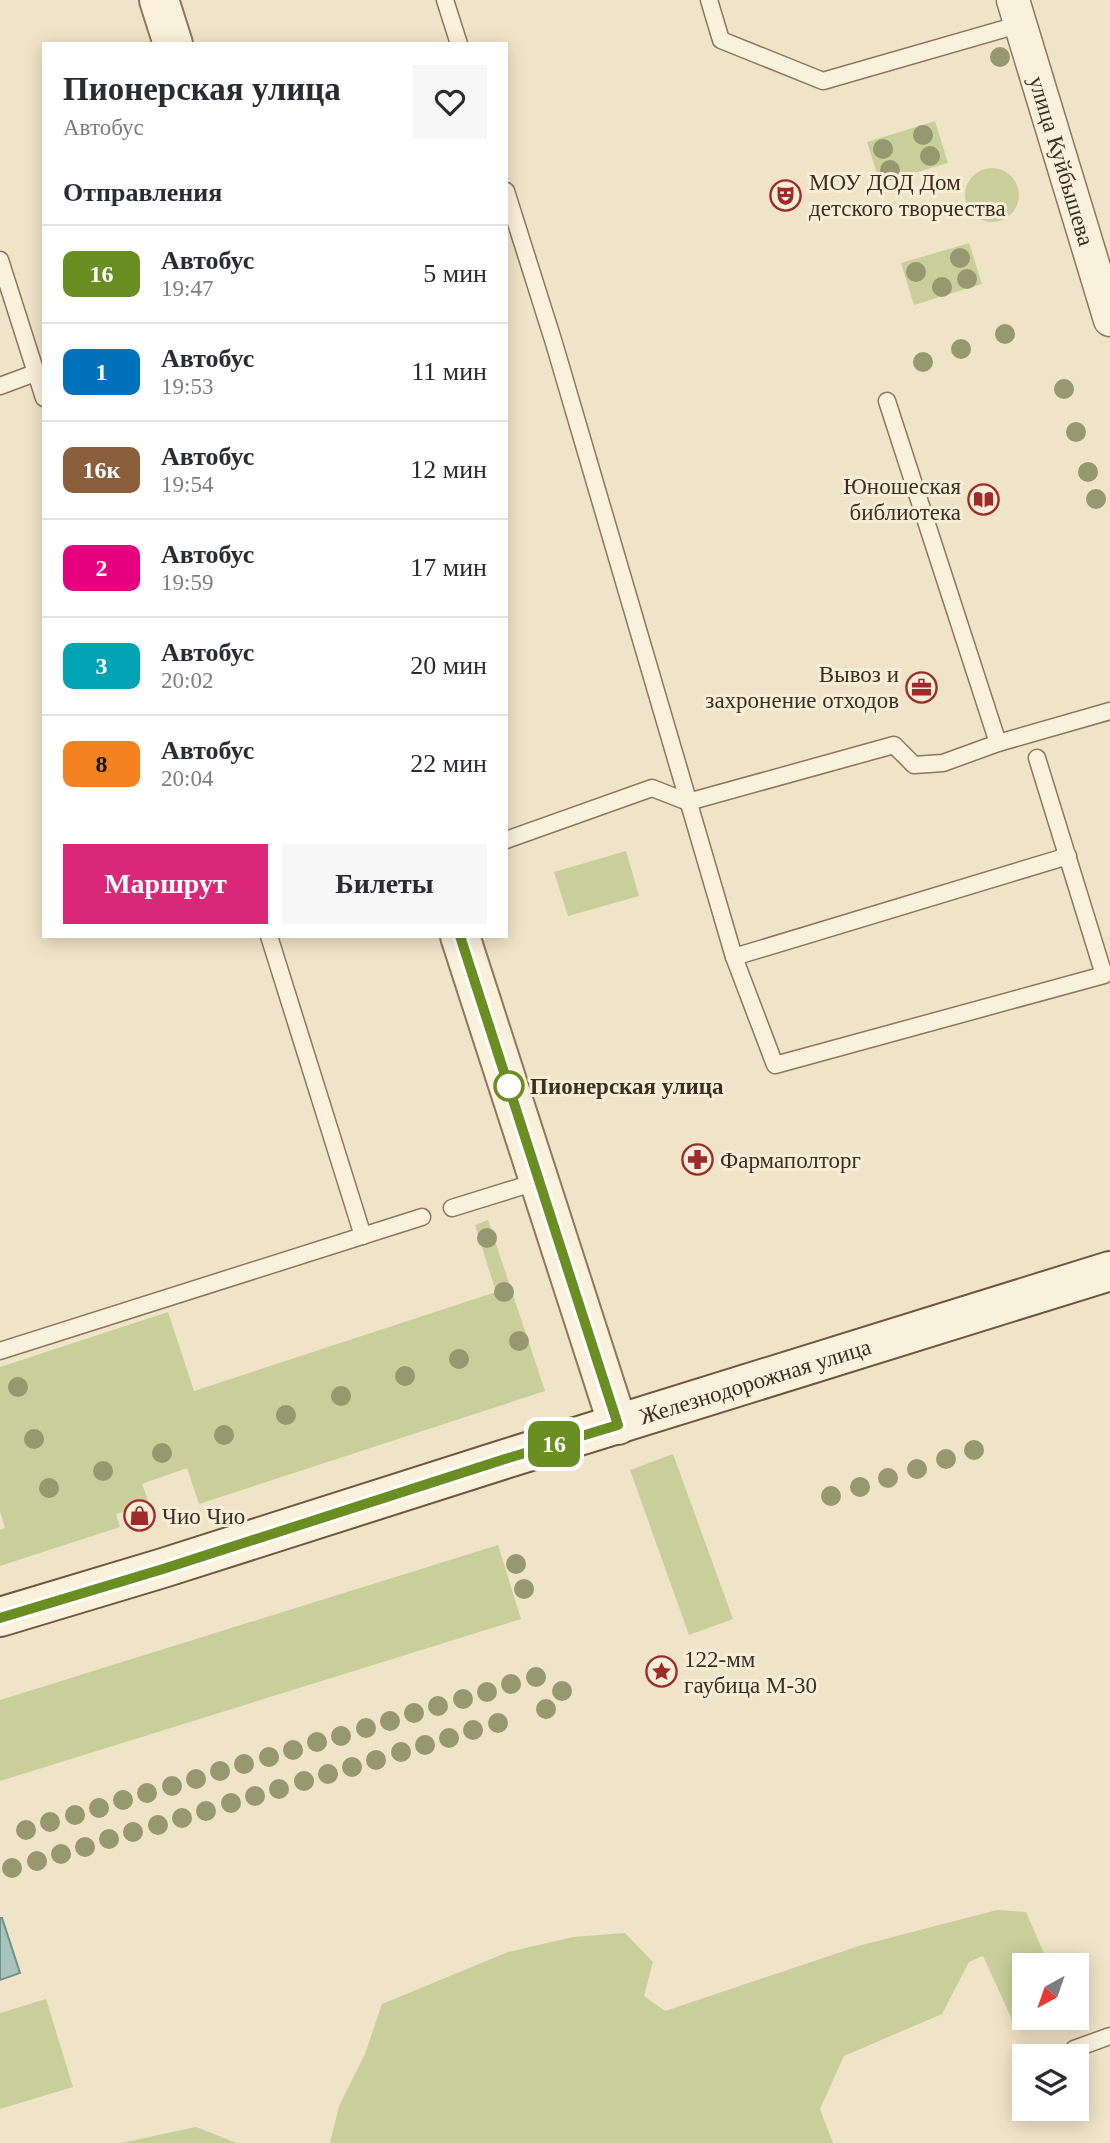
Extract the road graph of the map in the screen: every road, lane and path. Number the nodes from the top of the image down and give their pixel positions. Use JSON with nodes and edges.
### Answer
{"nodes":[{"id":1,"x":159,"y":0,"type":"edge"},
{"id":2,"x":445,"y":0,"type":"edge"},
{"id":3,"x":709,"y":0,"type":"edge"},
{"id":4,"x":1017,"y":12,"type":"edge"},
{"id":5,"x":172,"y":42,"type":"edge"},
{"id":6,"x":458,"y":42,"type":"edge"},
{"id":7,"x":508,"y":197,"type":"edge"},
{"id":8,"x":0,"y":260,"type":"edge"},
{"id":9,"x":1110,"y":320,"type":"edge"},
{"id":10,"x":35,"y":373,"type":"junction"},
{"id":11,"x":0,"y":386,"type":"edge"},
{"id":12,"x":42,"y":392,"type":"edge"},
{"id":13,"x":887,"y":401,"type":"dead end"},
{"id":14,"x":1110,"y":711,"type":"edge"},
{"id":15,"x":998,"y":743,"type":"junction"},
{"id":16,"x":1037,"y":758,"type":"dead end"},
{"id":17,"x":688,"y":802,"type":"junction"},
{"id":18,"x":508,"y":839,"type":"edge"},
{"id":19,"x":1068,"y":856,"type":"junction"},
{"id":20,"x":270,"y":938,"type":"edge"},
{"id":21,"x":461,"y":938,"type":"edge"},
{"id":22,"x":734,"y":957,"type":"junction"},
{"id":23,"x":539,"y":1181,"type":"junction"},
{"id":24,"x":452,"y":1208,"type":"dead end"},
{"id":25,"x":422,"y":1217,"type":"dead end"},
{"id":26,"x":363,"y":1236,"type":"junction"},
{"id":27,"x":1110,"y":1271,"type":"edge"},
{"id":28,"x":0,"y":1351,"type":"edge"},
{"id":29,"x":618,"y":1425,"type":"junction"},
{"id":30,"x":0,"y":1618,"type":"edge"},
{"id":31,"x":1110,"y":2036,"type":"edge"},
{"id":32,"x":1088,"y":2044,"type":"edge"}],
"edges":[{"from":1,"to":5,"type":"main road"},
{"from":2,"to":6,"type":"lane"},
{"from":3,"to":4,"type":"lane"},
{"from":4,"to":9,"type":"street","name":"улица Куйбышева"},
{"from":7,"to":17,"type":"lane"},
{"from":8,"to":10,"type":"lane"},
{"from":10,"to":11,"type":"lane"},
{"from":10,"to":12,"type":"lane"},
{"from":13,"to":15,"type":"lane"},
{"from":14,"to":15,"type":"lane"},
{"from":15,"to":17,"type":"lane"},
{"from":16,"to":19,"type":"lane"},
{"from":17,"to":18,"type":"lane"},
{"from":17,"to":22,"type":"lane"},
{"from":19,"to":22,"type":"lane"},
{"from":19,"to":22,"type":"lane"},
{"from":20,"to":26,"type":"lane"},
{"from":21,"to":23,"type":"main road"},
{"from":23,"to":24,"type":"lane"},
{"from":23,"to":29,"type":"main road"},
{"from":25,"to":26,"type":"lane"},
{"from":26,"to":28,"type":"lane"},
{"from":27,"to":29,"type":"main road","name":"Железнодорожная улица"},
{"from":29,"to":30,"type":"main road","name":"Железнодорожная улица"},
{"from":31,"to":32,"type":"lane"}]}
